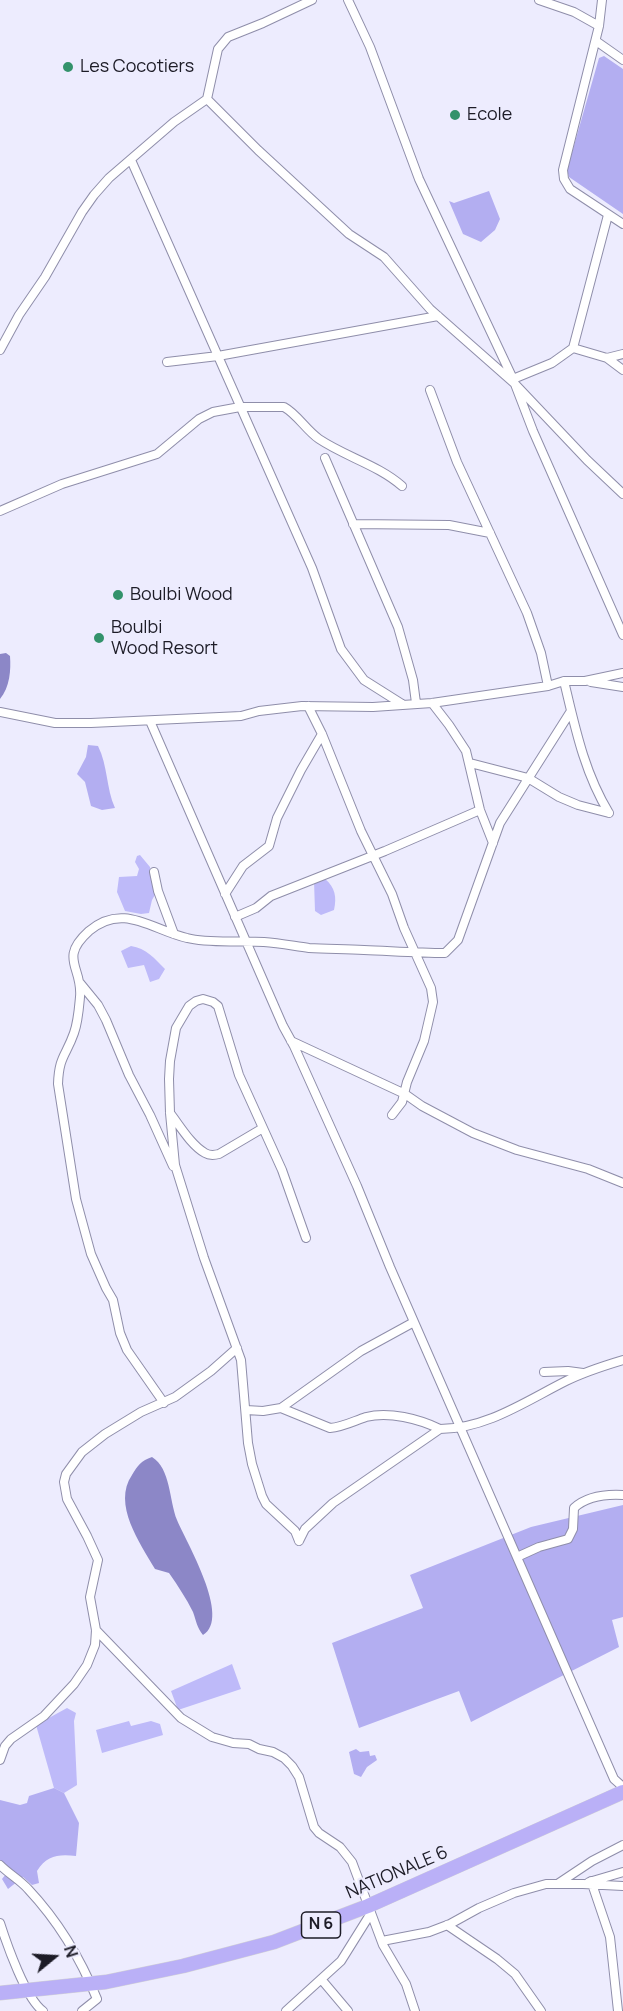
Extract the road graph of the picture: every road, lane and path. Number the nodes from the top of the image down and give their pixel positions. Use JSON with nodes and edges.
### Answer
{"nodes":[{"id":1,"x":312,"y":0,"type":"edge"},
{"id":2,"x":539,"y":0,"type":"edge"},
{"id":3,"x":602,"y":0,"type":"edge"},
{"id":4,"x":350,"y":1,"type":"edge"},
{"id":5,"x":599,"y":26,"type":"junction"},
{"id":6,"x":596,"y":41,"type":"junction"},
{"id":7,"x":623,"y":60,"type":"edge"},
{"id":8,"x":207,"y":99,"type":"junction"},
{"id":9,"x":131,"y":160,"type":"junction"},
{"id":10,"x":608,"y":215,"type":"junction"},
{"id":11,"x":623,"y":225,"type":"edge"},
{"id":12,"x":438,"y":316,"type":"junction"},
{"id":13,"x":573,"y":348,"type":"junction"},
{"id":14,"x":0,"y":350,"type":"edge"},
{"id":15,"x":623,"y":354,"type":"edge"},
{"id":16,"x":218,"y":356,"type":"junction"},
{"id":17,"x":607,"y":358,"type":"junction"},
{"id":18,"x":167,"y":362,"type":"dead end"},
{"id":19,"x":623,"y":370,"type":"edge"},
{"id":20,"x":514,"y":381,"type":"junction"},
{"id":21,"x":430,"y":390,"type":"dead end"},
{"id":22,"x":240,"y":407,"type":"junction"},
{"id":23,"x":325,"y":458,"type":"dead end"},
{"id":24,"x":402,"y":486,"type":"dead end"},
{"id":25,"x":623,"y":494,"type":"edge"},
{"id":26,"x":0,"y":511,"type":"edge"},
{"id":27,"x":353,"y":524,"type":"junction"},
{"id":28,"x":490,"y":533,"type":"junction"},
{"id":29,"x":623,"y":610,"type":"edge"},
{"id":30,"x":616,"y":619,"type":"junction"},
{"id":31,"x":623,"y":635,"type":"edge"},
{"id":32,"x":623,"y":673,"type":"edge"},
{"id":33,"x":564,"y":681,"type":"junction"},
{"id":34,"x":585,"y":681,"type":"junction"},
{"id":35,"x":548,"y":686,"type":"junction"},
{"id":36,"x":623,"y":687,"type":"edge"},
{"id":37,"x":416,"y":703,"type":"junction"},
{"id":38,"x":402,"y":704,"type":"junction"},
{"id":39,"x":432,"y":704,"type":"junction"},
{"id":40,"x":308,"y":706,"type":"junction"},
{"id":41,"x":571,"y":711,"type":"junction"},
{"id":42,"x":0,"y":712,"type":"edge"},
{"id":43,"x":150,"y":721,"type":"junction"},
{"id":44,"x":322,"y":734,"type":"junction"},
{"id":45,"x":470,"y":764,"type":"junction"},
{"id":46,"x":528,"y":778,"type":"junction"},
{"id":47,"x":480,"y":810,"type":"junction"},
{"id":48,"x":493,"y":843,"type":"junction"},
{"id":49,"x":374,"y":856,"type":"junction"},
{"id":50,"x":154,"y":872,"type":"dead end"},
{"id":51,"x":225,"y":894,"type":"junction"},
{"id":52,"x":235,"y":917,"type":"junction"},
{"id":53,"x":174,"y":934,"type":"junction"},
{"id":54,"x":246,"y":941,"type":"junction"},
{"id":55,"x":416,"y":954,"type":"junction"},
{"id":56,"x":80,"y":982,"type":"junction"},
{"id":57,"x":291,"y":1041,"type":"junction"},
{"id":58,"x":405,"y":1094,"type":"junction"},
{"id":59,"x":170,"y":1113,"type":"junction"},
{"id":60,"x":392,"y":1115,"type":"dead end"},
{"id":61,"x":263,"y":1128,"type":"junction"},
{"id":62,"x":178,"y":1176,"type":"junction"},
{"id":63,"x":623,"y":1183,"type":"edge"},
{"id":64,"x":306,"y":1239,"type":"dead end"},
{"id":65,"x":414,"y":1322,"type":"junction"},
{"id":66,"x":237,"y":1348,"type":"junction"},
{"id":67,"x":622,"y":1362,"type":"edge"},
{"id":68,"x":544,"y":1372,"type":"dead end"},
{"id":69,"x":584,"y":1373,"type":"junction"},
{"id":70,"x":164,"y":1403,"type":"junction"},
{"id":71,"x":281,"y":1408,"type":"junction"},
{"id":72,"x":246,"y":1410,"type":"junction"},
{"id":73,"x":460,"y":1427,"type":"junction"},
{"id":74,"x":440,"y":1429,"type":"junction"},
{"id":75,"x":623,"y":1495,"type":"edge"},
{"id":76,"x":517,"y":1557,"type":"junction"},
{"id":77,"x":96,"y":1630,"type":"junction"},
{"id":78,"x":0,"y":1760,"type":"edge"},
{"id":79,"x":623,"y":1787,"type":"edge"},
{"id":80,"x":623,"y":1792,"type":"edge"},
{"id":81,"x":623,"y":1845,"type":"edge"},
{"id":82,"x":0,"y":1865,"type":"edge"},
{"id":83,"x":623,"y":1872,"type":"edge"},
{"id":84,"x":589,"y":1883,"type":"junction"},
{"id":85,"x":558,"y":1884,"type":"junction"},
{"id":86,"x":623,"y":1886,"type":"edge"},
{"id":87,"x":369,"y":1910,"type":"junction"},
{"id":88,"x":0,"y":1923,"type":"edge"},
{"id":89,"x":447,"y":1925,"type":"junction"},
{"id":90,"x":382,"y":1941,"type":"junction"},
{"id":91,"x":321,"y":1979,"type":"junction"},
{"id":92,"x":91,"y":1984,"type":"junction"},
{"id":93,"x":29,"y":1991,"type":"junction"},
{"id":94,"x":0,"y":1993,"type":"edge"},
{"id":95,"x":43,"y":2011,"type":"edge"},
{"id":96,"x":82,"y":2011,"type":"edge"},
{"id":97,"x":286,"y":2011,"type":"edge"},
{"id":98,"x":348,"y":2011,"type":"edge"},
{"id":99,"x":415,"y":2011,"type":"edge"},
{"id":100,"x":541,"y":2011,"type":"edge"},
{"id":101,"x":618,"y":2011,"type":"edge"}],
"edges":[{"from":1,"to":8,"type":"street"},
{"from":2,"to":5,"type":"street"},
{"from":3,"to":5,"type":"street"},
{"from":4,"to":20,"type":"street"},
{"from":5,"to":6,"type":"street"},
{"from":6,"to":7,"type":"street"},
{"from":6,"to":10,"type":"street"},
{"from":8,"to":9,"type":"street"},
{"from":8,"to":12,"type":"street"},
{"from":9,"to":14,"type":"street"},
{"from":9,"to":16,"type":"street"},
{"from":10,"to":11,"type":"street"},
{"from":10,"to":13,"type":"street"},
{"from":12,"to":16,"type":"street"},
{"from":12,"to":20,"type":"street"},
{"from":13,"to":17,"type":"street"},
{"from":13,"to":20,"type":"street"},
{"from":15,"to":17,"type":"street"},
{"from":16,"to":18,"type":"street"},
{"from":16,"to":22,"type":"street"},
{"from":17,"to":19,"type":"street"},
{"from":20,"to":25,"type":"street"},
{"from":20,"to":30,"type":"street"},
{"from":21,"to":28,"type":"street"},
{"from":22,"to":24,"type":"street"},
{"from":22,"to":26,"type":"street"},
{"from":22,"to":38,"type":"street"},
{"from":23,"to":27,"type":"street"},
{"from":27,"to":28,"type":"street"},
{"from":27,"to":37,"type":"street"},
{"from":28,"to":35,"type":"street"},
{"from":29,"to":30,"type":"street"},
{"from":30,"to":31,"type":"street"},
{"from":32,"to":34,"type":"street"},
{"from":33,"to":34,"type":"street"},
{"from":33,"to":35,"type":"street"},
{"from":33,"to":41,"type":"street"},
{"from":34,"to":36,"type":"street"},
{"from":35,"to":39,"type":"street"},
{"from":37,"to":38,"type":"street"},
{"from":37,"to":39,"type":"street"},
{"from":38,"to":40,"type":"street"},
{"from":39,"to":45,"type":"street"},
{"from":40,"to":43,"type":"street"},
{"from":40,"to":44,"type":"street"},
{"from":41,"to":46,"type":"street"},
{"from":41,"to":46,"type":"street"},
{"from":42,"to":43,"type":"street"},
{"from":43,"to":51,"type":"street"},
{"from":44,"to":49,"type":"street"},
{"from":44,"to":51,"type":"street"},
{"from":45,"to":46,"type":"street"},
{"from":45,"to":47,"type":"street"},
{"from":46,"to":48,"type":"street"},
{"from":47,"to":48,"type":"street"},
{"from":47,"to":49,"type":"street"},
{"from":48,"to":55,"type":"street"},
{"from":49,"to":52,"type":"street"},
{"from":49,"to":55,"type":"street"},
{"from":50,"to":53,"type":"street"},
{"from":51,"to":52,"type":"street"},
{"from":52,"to":54,"type":"street"},
{"from":53,"to":54,"type":"street"},
{"from":53,"to":56,"type":"street"},
{"from":54,"to":55,"type":"street"},
{"from":54,"to":57,"type":"street"},
{"from":55,"to":58,"type":"street"},
{"from":56,"to":62,"type":"street"},
{"from":56,"to":70,"type":"street"},
{"from":57,"to":58,"type":"street"},
{"from":57,"to":65,"type":"street"},
{"from":58,"to":60,"type":"street"},
{"from":58,"to":63,"type":"street"},
{"from":59,"to":61,"type":"street"},
{"from":59,"to":61,"type":"street"},
{"from":59,"to":62,"type":"street"},
{"from":61,"to":64,"type":"street"},
{"from":62,"to":66,"type":"street"},
{"from":65,"to":71,"type":"street"},
{"from":65,"to":73,"type":"street"},
{"from":66,"to":70,"type":"street"},
{"from":66,"to":72,"type":"street"},
{"from":67,"to":69,"type":"street"},
{"from":68,"to":69,"type":"street"},
{"from":69,"to":73,"type":"street"},
{"from":70,"to":77,"type":"street"},
{"from":71,"to":72,"type":"street"},
{"from":71,"to":74,"type":"street"},
{"from":72,"to":74,"type":"street"},
{"from":73,"to":74,"type":"street"},
{"from":73,"to":76,"type":"street"},
{"from":75,"to":76,"type":"street"},
{"from":76,"to":79,"type":"street"},
{"from":77,"to":78,"type":"street"},
{"from":77,"to":87,"type":"street"},
{"from":80,"to":87,"type":"main road","name":"NATIONALE 6","number":"N 6"},
{"from":81,"to":85,"type":"street"},
{"from":82,"to":92,"type":"street"},
{"from":83,"to":84,"type":"street"},
{"from":84,"to":85,"type":"street"},
{"from":84,"to":86,"type":"street"},
{"from":84,"to":101,"type":"street"},
{"from":85,"to":89,"type":"street"},
{"from":87,"to":90,"type":"street"},
{"from":87,"to":91,"type":"street"},
{"from":87,"to":92,"type":"main road","name":"NATIONALE 6","number":"N 6"},
{"from":88,"to":93,"type":"street"},
{"from":89,"to":90,"type":"street"},
{"from":89,"to":100,"type":"street"},
{"from":90,"to":99,"type":"street"},
{"from":91,"to":97,"type":"street"},
{"from":91,"to":98,"type":"street"},
{"from":92,"to":93,"type":"main road","name":"NATIONALE 6","number":"N 6"},
{"from":92,"to":96,"type":"street"},
{"from":93,"to":94,"type":"main road","name":"NATIONALE 6","number":"N 6"},
{"from":93,"to":95,"type":"street"}]}
